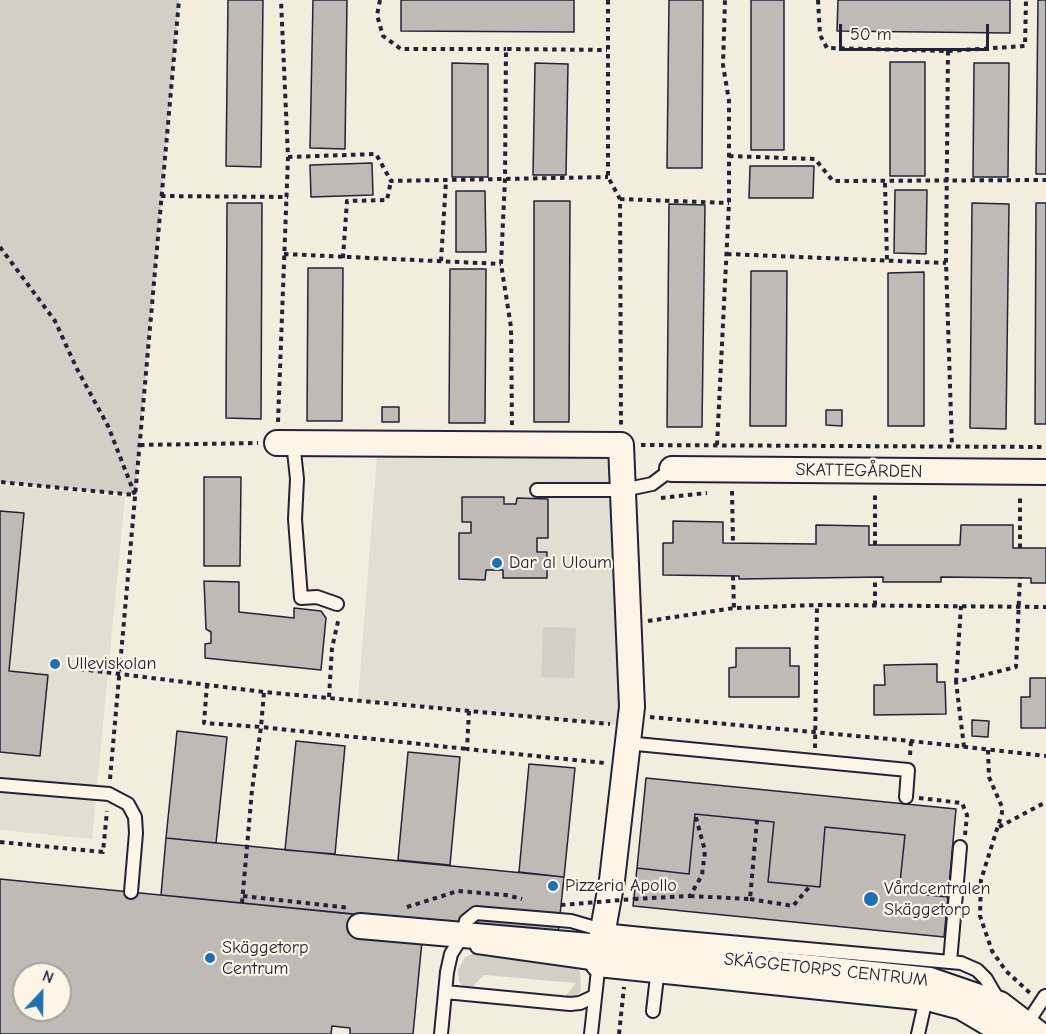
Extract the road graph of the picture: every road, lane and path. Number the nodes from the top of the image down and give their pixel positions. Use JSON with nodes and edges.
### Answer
{"nodes":[{"id":1,"x":179,"y":0,"type":"edge"},
{"id":2,"x":280,"y":0,"type":"edge"},
{"id":3,"x":380,"y":0,"type":"edge"},
{"id":4,"x":608,"y":0,"type":"edge"},
{"id":5,"x":725,"y":0,"type":"edge"},
{"id":6,"x":818,"y":0,"type":"edge"},
{"id":7,"x":1026,"y":0,"type":"edge"},
{"id":8,"x":506,"y":49,"type":"junction"},
{"id":9,"x":608,"y":50,"type":"junction"},
{"id":10,"x":948,"y":51,"type":"junction"},
{"id":11,"x":729,"y":156,"type":"junction"},
{"id":12,"x":288,"y":157,"type":"junction"},
{"id":13,"x":608,"y":177,"type":"junction"},
{"id":14,"x":505,"y":179,"type":"junction"},
{"id":15,"x":947,"y":180,"type":"junction"},
{"id":16,"x":1046,"y":180,"type":"edge"},
{"id":17,"x":391,"y":181,"type":"junction"},
{"id":18,"x":446,"y":181,"type":"junction"},
{"id":19,"x":885,"y":183,"type":"junction"},
{"id":20,"x":161,"y":196,"type":"junction"},
{"id":21,"x":288,"y":197,"type":"junction"},
{"id":22,"x":620,"y":199,"type":"junction"},
{"id":23,"x":729,"y":202,"type":"junction"},
{"id":24,"x":0,"y":247,"type":"edge"},
{"id":25,"x":284,"y":254,"type":"junction"},
{"id":26,"x":727,"y":254,"type":"junction"},
{"id":27,"x":343,"y":258,"type":"junction"},
{"id":28,"x":887,"y":260,"type":"junction"},
{"id":29,"x":441,"y":261,"type":"junction"},
{"id":30,"x":946,"y":263,"type":"junction"},
{"id":31,"x":501,"y":264,"type":"junction"},
{"id":32,"x":285,"y":442,"type":"junction"},
{"id":33,"x":512,"y":444,"type":"junction"},
{"id":34,"x":140,"y":445,"type":"junction"},
{"id":35,"x":621,"y":445,"type":"junction"},
{"id":36,"x":717,"y":445,"type":"junction"},
{"id":37,"x":952,"y":446,"type":"junction"},
{"id":38,"x":1046,"y":447,"type":"edge"},
{"id":39,"x":672,"y":469,"type":"joint"},
{"id":40,"x":1046,"y":472,"type":"edge"},
{"id":41,"x":0,"y":482,"type":"edge"},
{"id":42,"x":537,"y":490,"type":"dead end"},
{"id":43,"x":623,"y":490,"type":"junction"},
{"id":44,"x":732,"y":490,"type":"dead end"},
{"id":45,"x":875,"y":492,"type":"dead end"},
{"id":46,"x":1020,"y":494,"type":"dead end"},
{"id":47,"x":135,"y":495,"type":"junction"},
{"id":48,"x":733,"y":543,"type":"dead end"},
{"id":49,"x":875,"y":544,"type":"dead end"},
{"id":50,"x":1020,"y":548,"type":"dead end"},
{"id":51,"x":733,"y":576,"type":"dead end"},
{"id":52,"x":875,"y":577,"type":"dead end"},
{"id":53,"x":1020,"y":578,"type":"dead end"},
{"id":54,"x":337,"y":604,"type":"joint"},
{"id":55,"x":817,"y":605,"type":"junction"},
{"id":56,"x":875,"y":605,"type":"junction"},
{"id":57,"x":961,"y":606,"type":"junction"},
{"id":58,"x":1020,"y":607,"type":"junction"},
{"id":59,"x":1046,"y":607,"type":"edge"},
{"id":60,"x":734,"y":608,"type":"junction"},
{"id":61,"x":627,"y":624,"type":"junction"},
{"id":62,"x":80,"y":669,"type":"dead end"},
{"id":63,"x":118,"y":675,"type":"junction"},
{"id":64,"x":956,"y":681,"type":"junction"},
{"id":65,"x":207,"y":684,"type":"junction"},
{"id":66,"x":264,"y":692,"type":"junction"},
{"id":67,"x":329,"y":697,"type":"junction"},
{"id":68,"x":469,"y":711,"type":"junction"},
{"id":69,"x":261,"y":727,"type":"junction"},
{"id":70,"x":816,"y":733,"type":"junction"},
{"id":71,"x":627,"y":737,"type":"junction"},
{"id":72,"x":964,"y":747,"type":"junction"},
{"id":73,"x":467,"y":750,"type":"junction"},
{"id":74,"x":988,"y":750,"type":"junction"},
{"id":75,"x":1046,"y":756,"type":"edge"},
{"id":76,"x":0,"y":785,"type":"edge"},
{"id":77,"x":109,"y":794,"type":"junction"},
{"id":78,"x":906,"y":797,"type":"joint"},
{"id":79,"x":1046,"y":802,"type":"edge"},
{"id":80,"x":695,"y":814,"type":"dead end"},
{"id":81,"x":757,"y":820,"type":"dead end"},
{"id":82,"x":998,"y":827,"type":"junction"},
{"id":83,"x":0,"y":842,"type":"edge"},
{"id":84,"x":960,"y":847,"type":"joint"},
{"id":85,"x":810,"y":886,"type":"dead end"},
{"id":86,"x":131,"y":892,"type":"dead end"},
{"id":87,"x":243,"y":896,"type":"junction"},
{"id":88,"x":690,"y":896,"type":"junction"},
{"id":89,"x":750,"y":899,"type":"junction"},
{"id":90,"x":529,"y":902,"type":"dead end"},
{"id":91,"x":242,"y":903,"type":"dead end"},
{"id":92,"x":550,"y":904,"type":"dead end"},
{"id":93,"x":404,"y":908,"type":"dead end"},
{"id":94,"x":360,"y":917,"type":"joint"},
{"id":95,"x":464,"y":934,"type":"junction"},
{"id":96,"x":600,"y":947,"type":"junction"},
{"id":97,"x":659,"y":961,"type":"junction"},
{"id":98,"x":950,"y":962,"type":"junction"},
{"id":99,"x":928,"y":989,"type":"junction"},
{"id":100,"x":445,"y":992,"type":"junction"},
{"id":101,"x":595,"y":996,"type":"junction"},
{"id":102,"x":1043,"y":1000,"type":"edge"},
{"id":103,"x":1000,"y":1004,"type":"junction"},
{"id":104,"x":653,"y":1011,"type":"dead end"},
{"id":105,"x":1023,"y":1031,"type":"edge"},
{"id":106,"x":441,"y":1034,"type":"edge"},
{"id":107,"x":591,"y":1034,"type":"edge"},
{"id":108,"x":918,"y":1034,"type":"edge"}],
"edges":[{"from":1,"to":20,"type":"path"},
{"from":2,"to":12,"type":"path"},
{"from":3,"to":8,"type":"path"},
{"from":4,"to":9,"type":"path"},
{"from":5,"to":11,"type":"path"},
{"from":6,"to":10,"type":"path"},
{"from":7,"to":10,"type":"path"},
{"from":8,"to":9,"type":"path"},
{"from":8,"to":14,"type":"path"},
{"from":9,"to":13,"type":"path"},
{"from":10,"to":15,"type":"path"},
{"from":11,"to":19,"type":"path"},
{"from":11,"to":23,"type":"path"},
{"from":12,"to":17,"type":"path"},
{"from":12,"to":21,"type":"path"},
{"from":13,"to":14,"type":"path"},
{"from":13,"to":22,"type":"path"},
{"from":14,"to":18,"type":"path"},
{"from":14,"to":31,"type":"path"},
{"from":15,"to":16,"type":"path"},
{"from":15,"to":19,"type":"path"},
{"from":15,"to":30,"type":"path"},
{"from":17,"to":18,"type":"path"},
{"from":17,"to":27,"type":"path"},
{"from":18,"to":29,"type":"path"},
{"from":19,"to":28,"type":"path"},
{"from":20,"to":21,"type":"path"},
{"from":20,"to":34,"type":"path"},
{"from":21,"to":25,"type":"path"},
{"from":22,"to":23,"type":"path"},
{"from":22,"to":35,"type":"path"},
{"from":23,"to":26,"type":"path"},
{"from":24,"to":47,"type":"path"},
{"from":25,"to":27,"type":"path"},
{"from":25,"to":32,"type":"path"},
{"from":26,"to":28,"type":"path"},
{"from":26,"to":36,"type":"path"},
{"from":27,"to":29,"type":"path"},
{"from":28,"to":30,"type":"path"},
{"from":29,"to":31,"type":"path"},
{"from":30,"to":37,"type":"path"},
{"from":31,"to":33,"type":"path"},
{"from":32,"to":33,"type":"street"},
{"from":32,"to":34,"type":"path"},
{"from":32,"to":54,"type":"lane"},
{"from":33,"to":35,"type":"street"},
{"from":34,"to":47,"type":"path"},
{"from":35,"to":36,"type":"path"},
{"from":35,"to":43,"type":"street"},
{"from":36,"to":37,"type":"path"},
{"from":37,"to":38,"type":"path"},
{"from":39,"to":40,"type":"street","name":"SKATTEGÅRDEN"},
{"from":39,"to":43,"type":"lane"},
{"from":41,"to":47,"type":"path"},
{"from":42,"to":43,"type":"lane"},
{"from":43,"to":61,"type":"street"},
{"from":44,"to":48,"type":"path"},
{"from":45,"to":49,"type":"path"},
{"from":46,"to":50,"type":"path"},
{"from":47,"to":63,"type":"path"},
{"from":51,"to":60,"type":"path"},
{"from":52,"to":56,"type":"path"},
{"from":53,"to":58,"type":"path"},
{"from":54,"to":67,"type":"path"},
{"from":55,"to":56,"type":"path"},
{"from":55,"to":60,"type":"path"},
{"from":55,"to":70,"type":"path"},
{"from":56,"to":57,"type":"path"},
{"from":57,"to":58,"type":"path"},
{"from":57,"to":64,"type":"path"},
{"from":58,"to":59,"type":"path"},
{"from":58,"to":64,"type":"path"},
{"from":60,"to":61,"type":"path"},
{"from":61,"to":71,"type":"street"},
{"from":62,"to":63,"type":"path"},
{"from":63,"to":65,"type":"path"},
{"from":63,"to":77,"type":"path"},
{"from":64,"to":72,"type":"path"},
{"from":65,"to":66,"type":"path"},
{"from":65,"to":69,"type":"path"},
{"from":66,"to":67,"type":"path"},
{"from":66,"to":69,"type":"path"},
{"from":67,"to":68,"type":"path"},
{"from":68,"to":71,"type":"path"},
{"from":68,"to":73,"type":"path"},
{"from":69,"to":73,"type":"path"},
{"from":69,"to":87,"type":"path"},
{"from":70,"to":71,"type":"path"},
{"from":70,"to":72,"type":"path"},
{"from":71,"to":73,"type":"path"},
{"from":71,"to":78,"type":"lane"},
{"from":71,"to":96,"type":"street"},
{"from":72,"to":74,"type":"path"},
{"from":74,"to":75,"type":"path"},
{"from":74,"to":82,"type":"path"},
{"from":76,"to":77,"type":"lane"},
{"from":77,"to":83,"type":"path"},
{"from":77,"to":86,"type":"lane"},
{"from":78,"to":84,"type":"path"},
{"from":79,"to":82,"type":"path"},
{"from":80,"to":88,"type":"path"},
{"from":81,"to":89,"type":"path"},
{"from":82,"to":102,"type":"path"},
{"from":84,"to":98,"type":"lane"},
{"from":85,"to":89,"type":"path"},
{"from":87,"to":91,"type":"path"},
{"from":87,"to":94,"type":"path"},
{"from":88,"to":89,"type":"path"},
{"from":88,"to":92,"type":"path","bridge":true},
{"from":90,"to":93,"type":"path"},
{"from":94,"to":95,"type":"street","name":"SKÄGGETORPS CENTRUM"},
{"from":95,"to":96,"type":"street","name":"SKÄGGETORPS CENTRUM"},
{"from":95,"to":100,"type":"lane"},
{"from":96,"to":97,"type":"street","name":"SKÄGGETORPS CENTRUM"},
{"from":96,"to":98,"type":"lane"},
{"from":96,"to":101,"type":"lane"},
{"from":97,"to":99,"type":"street","name":"SKÄGGETORPS CENTRUM"},
{"from":97,"to":104,"type":"lane"},
{"from":98,"to":103,"type":"lane"},
{"from":99,"to":103,"type":"street","name":"SKÄGGETORPS CENTRUM"},
{"from":99,"to":105,"type":"street","name":"SKÄGGETORPS CENTRUM"},
{"from":99,"to":108,"type":"lane"},
{"from":100,"to":101,"type":"lane"},
{"from":100,"to":106,"type":"lane"},
{"from":101,"to":107,"type":"lane"},
{"from":102,"to":105,"type":"lane"},
{"from":103,"to":105,"type":"street","name":"SKÄGGETORPS CENTRUM"}]}
